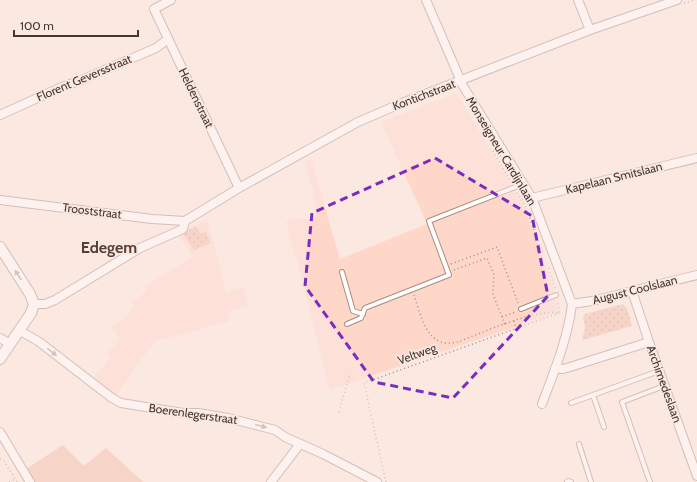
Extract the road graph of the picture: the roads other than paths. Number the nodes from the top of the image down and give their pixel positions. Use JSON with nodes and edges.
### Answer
{"nodes":[{"id":1,"x":171,"y":0,"type":"edge"},
{"id":2,"x":426,"y":0,"type":"edge"},
{"id":3,"x":578,"y":0,"type":"edge"},
{"id":4,"x":677,"y":0,"type":"edge"},
{"id":5,"x":590,"y":30,"type":"junction"},
{"id":6,"x":168,"y":39,"type":"junction"},
{"id":7,"x":460,"y":80,"type":"junction"},
{"id":8,"x":0,"y":115,"type":"edge"},
{"id":9,"x":697,"y":158,"type":"edge"},
{"id":10,"x":522,"y":184,"type":"junction"},
{"id":11,"x":239,"y":188,"type":"junction"},
{"id":12,"x":532,"y":198,"type":"junction"},
{"id":13,"x":0,"y":200,"type":"edge"},
{"id":14,"x":185,"y":221,"type":"junction"},
{"id":15,"x":0,"y":247,"type":"edge"},
{"id":16,"x":342,"y":272,"type":"dead end"},
{"id":17,"x":697,"y":275,"type":"edge"},
{"id":18,"x":632,"y":291,"type":"junction"},
{"id":19,"x":556,"y":295,"type":"road end"},
{"id":20,"x":34,"y":304,"type":"junction"},
{"id":21,"x":572,"y":304,"type":"junction"},
{"id":22,"x":520,"y":309,"type":"road end"},
{"id":23,"x":363,"y":314,"type":"junction"},
{"id":24,"x":347,"y":324,"type":"dead end"},
{"id":25,"x":20,"y":331,"type":"junction"},
{"id":26,"x":0,"y":338,"type":"edge"},
{"id":27,"x":648,"y":342,"type":"junction"},
{"id":28,"x":10,"y":344,"type":"junction"},
{"id":29,"x":0,"y":359,"type":"edge"},
{"id":30,"x":555,"y":368,"type":"junction"},
{"id":31,"x":659,"y":371,"type":"junction"},
{"id":32,"x":664,"y":386,"type":"junction"},
{"id":33,"x":593,"y":395,"type":"junction"},
{"id":34,"x":571,"y":403,"type":"dead end"},
{"id":35,"x":542,"y":404,"type":"dead end"},
{"id":36,"x":604,"y":427,"type":"dead end"},
{"id":37,"x":0,"y":432,"type":"edge"},
{"id":38,"x":300,"y":444,"type":"junction"},
{"id":39,"x":579,"y":444,"type":"dead end"},
{"id":40,"x":697,"y":476,"type":"edge"},
{"id":41,"x":30,"y":482,"type":"edge"},
{"id":42,"x":271,"y":482,"type":"edge"},
{"id":43,"x":377,"y":482,"type":"edge"},
{"id":44,"x":567,"y":482,"type":"edge"},
{"id":45,"x":571,"y":482,"type":"edge"},
{"id":46,"x":591,"y":482,"type":"edge"},
{"id":47,"x":650,"y":482,"type":"edge"}],
"edges":[{"from":1,"to":6,"type":"street","name":"Heldenstraat"},
{"from":2,"to":7,"type":"street","name":"Monseigneur Cardijnlaan"},
{"from":3,"to":5,"type":"street"},
{"from":4,"to":5,"type":"street","name":"Kontichstraat"},
{"from":5,"to":7,"type":"street","name":"Kontichstraat"},
{"from":6,"to":8,"type":"street","name":"Florent Geversstraat"},
{"from":6,"to":11,"type":"street","name":"Heldenstraat"},
{"from":7,"to":10,"type":"street","name":"Monseigneur Cardijnlaan"},
{"from":7,"to":11,"type":"street","name":"Kontichstraat"},
{"from":9,"to":12,"type":"street","name":"Kapelaan Smitslaan"},
{"from":10,"to":12,"type":"street","name":"Monseigneur Cardijnlaan"},
{"from":10,"to":23,"type":"lane"},
{"from":11,"to":14,"type":"street","name":"Kontichstraat"},
{"from":12,"to":21,"type":"street","name":"Monseigneur Cardijnlaan"},
{"from":13,"to":14,"type":"street","name":"Trooststraat"},
{"from":14,"to":20,"type":"street","name":"Kontichstraat"},
{"from":20,"to":15,"type":"street","one_way":true},
{"from":16,"to":23,"type":"lane"},
{"from":17,"to":18,"type":"street","name":"August Coolslaan"},
{"from":18,"to":21,"type":"street","name":"August Coolslaan"},
{"from":18,"to":27,"type":"street","name":"Archimedeslaan"},
{"from":19,"to":22,"type":"lane"},
{"from":20,"to":25,"type":"street"},
{"from":21,"to":30,"type":"street"},
{"from":23,"to":24,"type":"lane"},
{"from":25,"to":28,"type":"street"},
{"from":25,"to":38,"type":"street","name":"Boerenlegerstraat","one_way":true},
{"from":26,"to":28,"type":"street"},
{"from":27,"to":30,"type":"street"},
{"from":27,"to":31,"type":"street","name":"Archimedeslaan"},
{"from":28,"to":29,"type":"street"},
{"from":30,"to":35,"type":"street"},
{"from":31,"to":32,"type":"street","name":"Archimedeslaan"},
{"from":31,"to":33,"type":"lane"},
{"from":32,"to":40,"type":"street","name":"Archimedeslaan"},
{"from":32,"to":47,"type":"lane"},
{"from":33,"to":34,"type":"lane"},
{"from":33,"to":36,"type":"lane"},
{"from":37,"to":41,"type":"street"},
{"from":38,"to":42,"type":"street"},
{"from":38,"to":43,"type":"street","name":"Boerenlegerstraat"},
{"from":39,"to":46,"type":"lane"},
{"from":44,"to":45,"type":"lane"}]}
